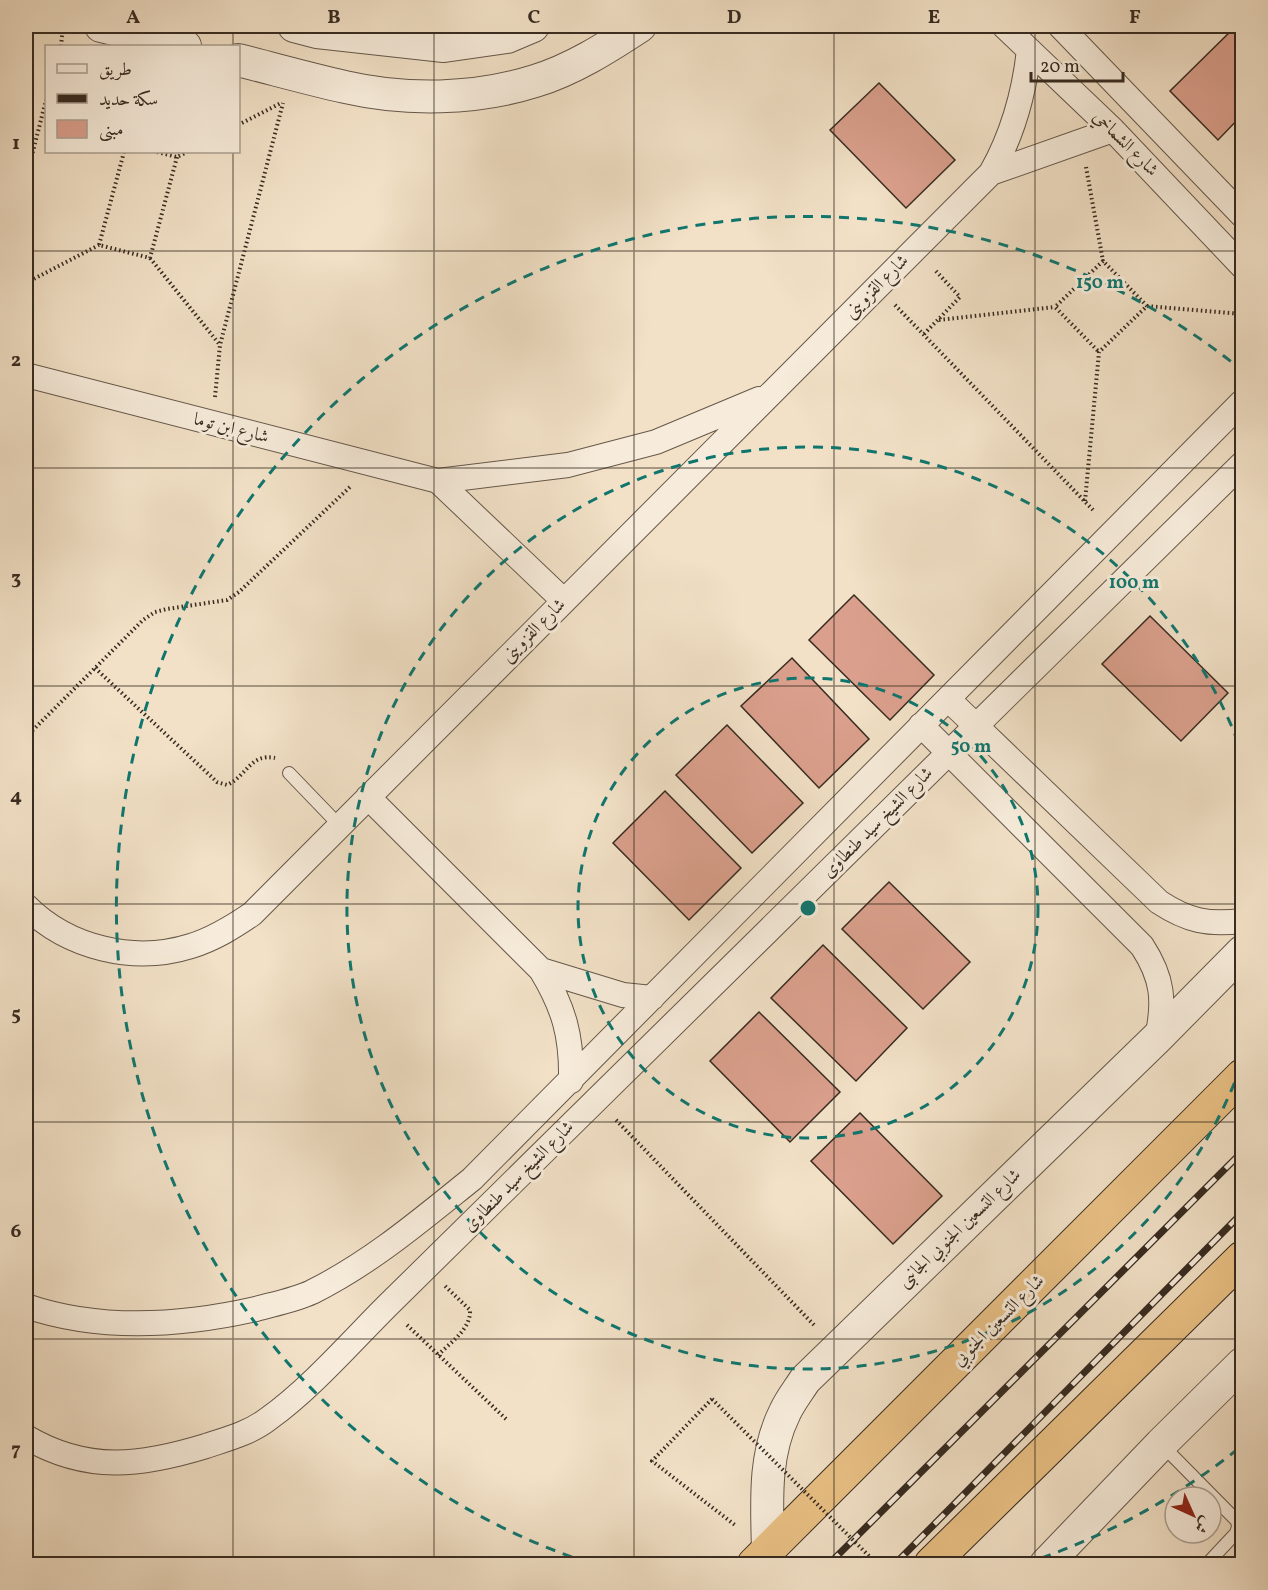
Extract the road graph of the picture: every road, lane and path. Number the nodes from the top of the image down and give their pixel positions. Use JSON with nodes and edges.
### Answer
{"nodes":[{"id":1,"x":63,"y":26,"type":"edge"},
{"id":2,"x":101,"y":26,"type":"edge"},
{"id":3,"x":294,"y":26,"type":"edge"},
{"id":4,"x":533,"y":26,"type":"edge"},
{"id":5,"x":640,"y":26,"type":"edge"},
{"id":6,"x":1004,"y":26,"type":"edge"},
{"id":7,"x":1060,"y":26,"type":"edge"},
{"id":8,"x":62,"y":40,"type":"junction"},
{"id":9,"x":61,"y":45,"type":"edge"},
{"id":10,"x":65,"y":45,"type":"edge"},
{"id":11,"x":181,"y":45,"type":"edge"},
{"id":12,"x":1029,"y":50,"type":"junction"},
{"id":13,"x":240,"y":61,"type":"edge"},
{"id":14,"x":45,"y":104,"type":"edge"},
{"id":15,"x":240,"y":124,"type":"edge"},
{"id":16,"x":1113,"y":130,"type":"junction"},
{"id":17,"x":1081,"y":141,"type":"junction"},
{"id":18,"x":124,"y":153,"type":"edge"},
{"id":19,"x":161,"y":153,"type":"edge"},
{"id":20,"x":185,"y":153,"type":"edge"},
{"id":21,"x":177,"y":157,"type":"junction"},
{"id":22,"x":991,"y":173,"type":"junction"},
{"id":23,"x":26,"y":179,"type":"edge"},
{"id":24,"x":1242,"y":214,"type":"edge"},
{"id":25,"x":99,"y":245,"type":"junction"},
{"id":26,"x":915,"y":249,"type":"junction"},
{"id":27,"x":1239,"y":255,"type":"edge"},
{"id":28,"x":150,"y":258,"type":"junction"},
{"id":29,"x":1103,"y":261,"type":"junction"},
{"id":30,"x":26,"y":283,"type":"edge"},
{"id":31,"x":878,"y":286,"type":"junction"},
{"id":32,"x":1147,"y":306,"type":"junction"},
{"id":33,"x":1055,"y":307,"type":"junction"},
{"id":34,"x":1242,"y":314,"type":"edge"},
{"id":35,"x":939,"y":320,"type":"junction"},
{"id":36,"x":924,"y":334,"type":"junction"},
{"id":37,"x":220,"y":345,"type":"junction"},
{"id":38,"x":1099,"y":352,"type":"junction"},
{"id":39,"x":26,"y":375,"type":"edge"},
{"id":40,"x":770,"y":395,"type":"junction"},
{"id":41,"x":1242,"y":402,"type":"edge"},
{"id":42,"x":213,"y":424,"type":"junction"},
{"id":43,"x":1242,"y":464,"type":"edge"},
{"id":44,"x":374,"y":465,"type":"junction"},
{"id":45,"x":438,"y":481,"type":"junction"},
{"id":46,"x":1085,"y":501,"type":"junction"},
{"id":47,"x":1114,"y":531,"type":"junction"},
{"id":48,"x":564,"y":601,"type":"junction"},
{"id":49,"x":95,"y":668,"type":"junction"},
{"id":50,"x":948,"y":699,"type":"junction"},
{"id":51,"x":921,"y":725,"type":"junction"},
{"id":52,"x":976,"y":726,"type":"junction"},
{"id":53,"x":26,"y":737,"type":"edge"},
{"id":54,"x":949,"y":753,"type":"junction"},
{"id":55,"x":289,"y":773,"type":"joint"},
{"id":56,"x":368,"y":798,"type":"junction"},
{"id":57,"x":340,"y":826,"type":"junction"},
{"id":58,"x":26,"y":906,"type":"edge"},
{"id":59,"x":1242,"y":921,"type":"edge"},
{"id":60,"x":1242,"y":952,"type":"edge"},
{"id":61,"x":541,"y":970,"type":"junction"},
{"id":62,"x":652,"y":998,"type":"junction"},
{"id":63,"x":1157,"y":1038,"type":"junction"},
{"id":64,"x":1242,"y":1076,"type":"edge"},
{"id":65,"x":571,"y":1081,"type":"junction"},
{"id":66,"x":597,"y":1100,"type":"junction"},
{"id":67,"x":472,"y":1179,"type":"junction"},
{"id":68,"x":494,"y":1201,"type":"junction"},
{"id":69,"x":1242,"y":1258,"type":"edge"},
{"id":70,"x":426,"y":1268,"type":"junction"},
{"id":71,"x":26,"y":1306,"type":"edge"},
{"id":72,"x":387,"y":1306,"type":"junction"},
{"id":73,"x":837,"y":1349,"type":"junction"},
{"id":74,"x":438,"y":1355,"type":"junction"},
{"id":75,"x":1242,"y":1364,"type":"edge"},
{"id":76,"x":506,"y":1419,"type":"dead end"},
{"id":77,"x":26,"y":1437,"type":"edge"},
{"id":78,"x":1161,"y":1444,"type":"junction"},
{"id":79,"x":761,"y":1558,"type":"edge"},
{"id":80,"x":877,"y":1564,"type":"edge"},
{"id":81,"x":931,"y":1564,"type":"edge"},
{"id":82,"x":1046,"y":1564,"type":"edge"},
{"id":83,"x":1207,"y":1564,"type":"edge"}],
"edges":[{"from":1,"to":8,"type":"path"},
{"from":2,"to":11,"type":"street"},
{"from":3,"to":4,"type":"street"},
{"from":5,"to":13,"type":"street"},
{"from":6,"to":12,"type":"street","name":"شارع الشماخي"},
{"from":7,"to":24,"type":"street","name":"شارع الشماخي"},
{"from":8,"to":9,"type":"path"},
{"from":8,"to":10,"type":"path"},
{"from":12,"to":16,"type":"street","name":"شارع الشماخي"},
{"from":12,"to":22,"type":"street","name":"شارع القزوينى"},
{"from":14,"to":23,"type":"path"},
{"from":15,"to":37,"type":"path"},
{"from":16,"to":17,"type":"street","name":"شارع القزوينى"},
{"from":16,"to":27,"type":"street","name":"شارع الشماخي"},
{"from":17,"to":22,"type":"street","name":"شارع القزوينى"},
{"from":17,"to":29,"type":"path"},
{"from":18,"to":25,"type":"path"},
{"from":19,"to":21,"type":"path"},
{"from":20,"to":21,"type":"path"},
{"from":21,"to":28,"type":"path"},
{"from":22,"to":26,"type":"street","name":"شارع القزوينى"},
{"from":25,"to":28,"type":"path"},
{"from":25,"to":30,"type":"path"},
{"from":26,"to":31,"type":"street","name":"شارع القزوينى"},
{"from":26,"to":35,"type":"path"},
{"from":28,"to":37,"type":"path"},
{"from":29,"to":32,"type":"path"},
{"from":29,"to":33,"type":"path"},
{"from":31,"to":36,"type":"path"},
{"from":31,"to":40,"type":"street","name":"شارع القزوينى"},
{"from":32,"to":34,"type":"path"},
{"from":32,"to":38,"type":"path"},
{"from":33,"to":35,"type":"path"},
{"from":33,"to":38,"type":"path"},
{"from":35,"to":36,"type":"path"},
{"from":36,"to":46,"type":"path"},
{"from":37,"to":42,"type":"path"},
{"from":38,"to":46,"type":"path"},
{"from":39,"to":42,"type":"street","name":"شارع ابن توما"},
{"from":40,"to":45,"type":"street","name":"شارع ابن توما"},
{"from":40,"to":48,"type":"street","name":"شارع القزوينى"},
{"from":41,"to":47,"type":"street","name":"شارع الشيخ سيد طنطاوى"},
{"from":42,"to":44,"type":"street","name":"شارع ابن توما"},
{"from":43,"to":52,"type":"street","name":"شارع الشيخ سيد طنطاوى"},
{"from":44,"to":45,"type":"street","name":"شارع ابن توما"},
{"from":44,"to":49,"type":"path"},
{"from":45,"to":48,"type":"street","name":"شارع ابن توما"},
{"from":46,"to":47,"type":"path"},
{"from":47,"to":50,"type":"street","name":"شارع الشيخ سيد طنطاوى"},
{"from":48,"to":56,"type":"street","name":"شارع القزوينى"},
{"from":49,"to":53,"type":"path"},
{"from":49,"to":55,"type":"path"},
{"from":50,"to":51,"type":"street","name":"شارع الشيخ سيد طنطاوى"},
{"from":50,"to":52,"type":"street"},
{"from":51,"to":54,"type":"street","name":"شارع الشيخ سيد طنطاوى"},
{"from":51,"to":62,"type":"street","name":"شارع الشيخ سيد طنطاوى"},
{"from":52,"to":54,"type":"street","name":"شارع الشيخ سيد طنطاوى"},
{"from":52,"to":59,"type":"street"},
{"from":54,"to":63,"type":"street","name":"شارع الشيخ سيد طنطاوى"},
{"from":54,"to":66,"type":"street","name":"شارع الشيخ سيد طنطاوى"},
{"from":55,"to":57,"type":"lane"},
{"from":56,"to":57,"type":"street","name":"شارع القزوينى"},
{"from":56,"to":61,"type":"street"},
{"from":57,"to":58,"type":"street","name":"شارع القزوينى"},
{"from":60,"to":63,"type":"street","name":"شارع التسعين الجنوبي الجانبى"},
{"from":61,"to":62,"type":"street"},
{"from":61,"to":65,"type":"street"},
{"from":62,"to":65,"type":"street","name":"شارع الشيخ سيد طنطاوى"},
{"from":63,"to":73,"type":"street","name":"شارع التسعين الجنوبي الجانبى"},
{"from":64,"to":79,"type":"highway","name":"شارع التسعين الجنوبي"},
{"from":65,"to":67,"type":"street","name":"شارع الشيخ سيد طنطاوى"},
{"from":66,"to":68,"type":"street","name":"شارع الشيخ سيد طنطاوى"},
{"from":66,"to":73,"type":"path"},
{"from":67,"to":68,"type":"street"},
{"from":67,"to":71,"type":"street","name":"شارع الشيخ سيد طنطاوى"},
{"from":68,"to":70,"type":"street","name":"شارع الشيخ سيد طنطاوى"},
{"from":69,"to":81,"type":"highway"},
{"from":70,"to":72,"type":"street","name":"شارع الشيخ سيد طنطاوى"},
{"from":70,"to":74,"type":"path"},
{"from":72,"to":74,"type":"path"},
{"from":72,"to":77,"type":"street","name":"شارع الشيخ سيد طنطاوى"},
{"from":73,"to":79,"type":"street","name":"شارع التسعين الجنوبي الجانبى"},
{"from":74,"to":76,"type":"path"},
{"from":75,"to":78,"type":"street"},
{"from":78,"to":82,"type":"street"},
{"from":78,"to":83,"type":"lane"},
{"from":79,"to":80,"type":"path","bridge":true}]}
